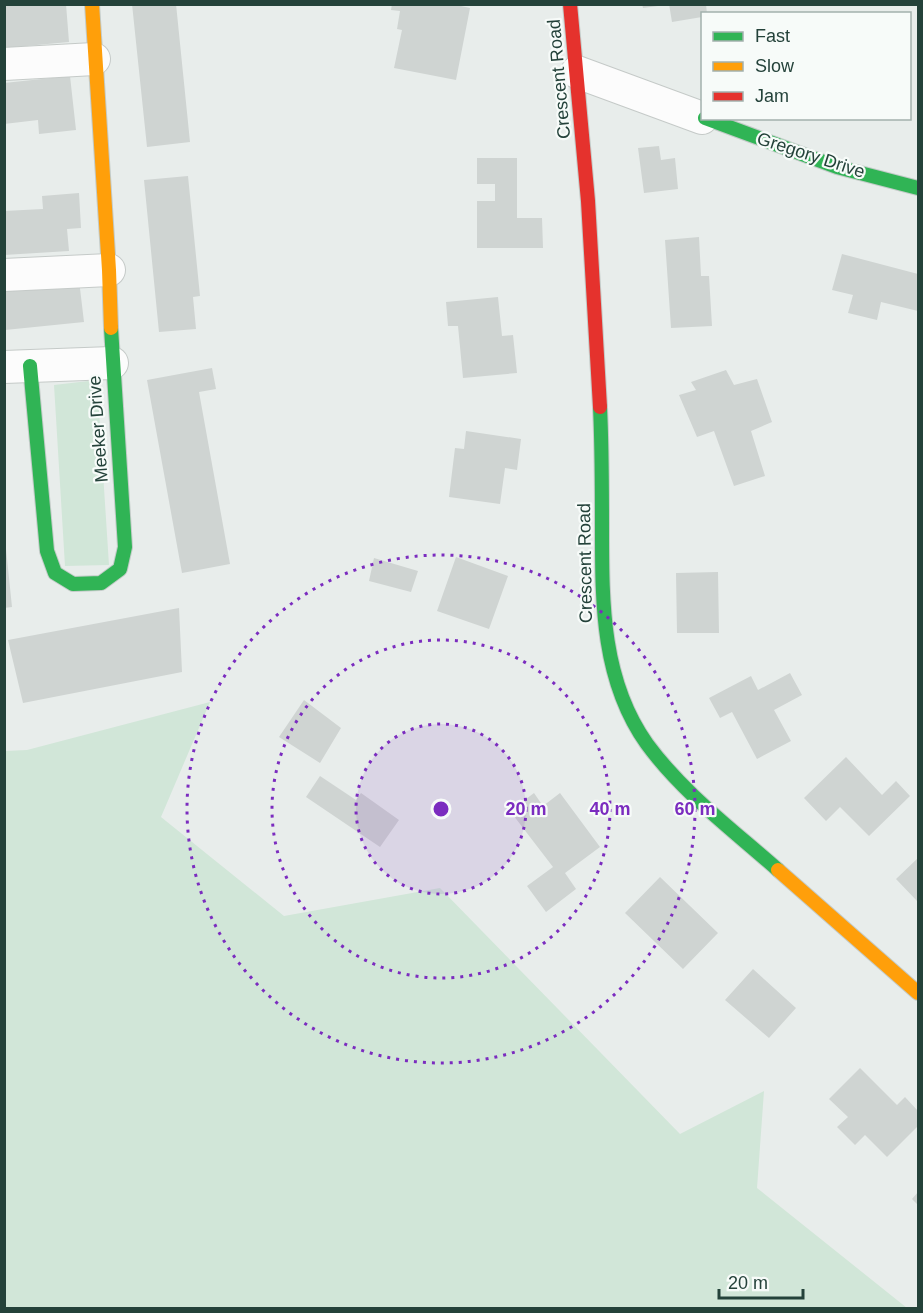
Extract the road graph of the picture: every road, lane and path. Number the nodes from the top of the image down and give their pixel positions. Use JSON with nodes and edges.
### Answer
{"nodes":[{"id":1,"x":92,"y":4,"type":"edge"},
{"id":2,"x":570,"y":4,"type":"edge"},
{"id":3,"x":94,"y":59,"type":"junction"},
{"id":4,"x":4,"y":64,"type":"edge"},
{"id":5,"x":577,"y":72,"type":"junction"},
{"id":6,"x":701,"y":117,"type":"edge"},
{"id":7,"x":709,"y":120,"type":"edge"},
{"id":8,"x":918,"y":188,"type":"edge"},
{"id":9,"x":109,"y":270,"type":"junction"},
{"id":10,"x":4,"y":275,"type":"edge"},
{"id":11,"x":112,"y":363,"type":"junction"},
{"id":12,"x":17,"y":366,"type":"edge"},
{"id":13,"x":918,"y":993,"type":"edge"}],
"edges":[{"from":1,"to":3,"type":"street","name":"Meeker Drive"},
{"from":2,"to":5,"type":"street","name":"Crescent Road"},
{"from":3,"to":4,"type":"street"},
{"from":3,"to":9,"type":"street","name":"Meeker Drive"},
{"from":5,"to":6,"type":"street","name":"Gregory Drive"},
{"from":5,"to":13,"type":"street","name":"Crescent Road"},
{"from":7,"to":8,"type":"street","name":"Gregory Drive"},
{"from":9,"to":10,"type":"street"},
{"from":9,"to":11,"type":"street","name":"Meeker Drive"},
{"from":11,"to":12,"type":"street"},
{"from":11,"to":12,"type":"street","name":"Meeker Drive"}]}
